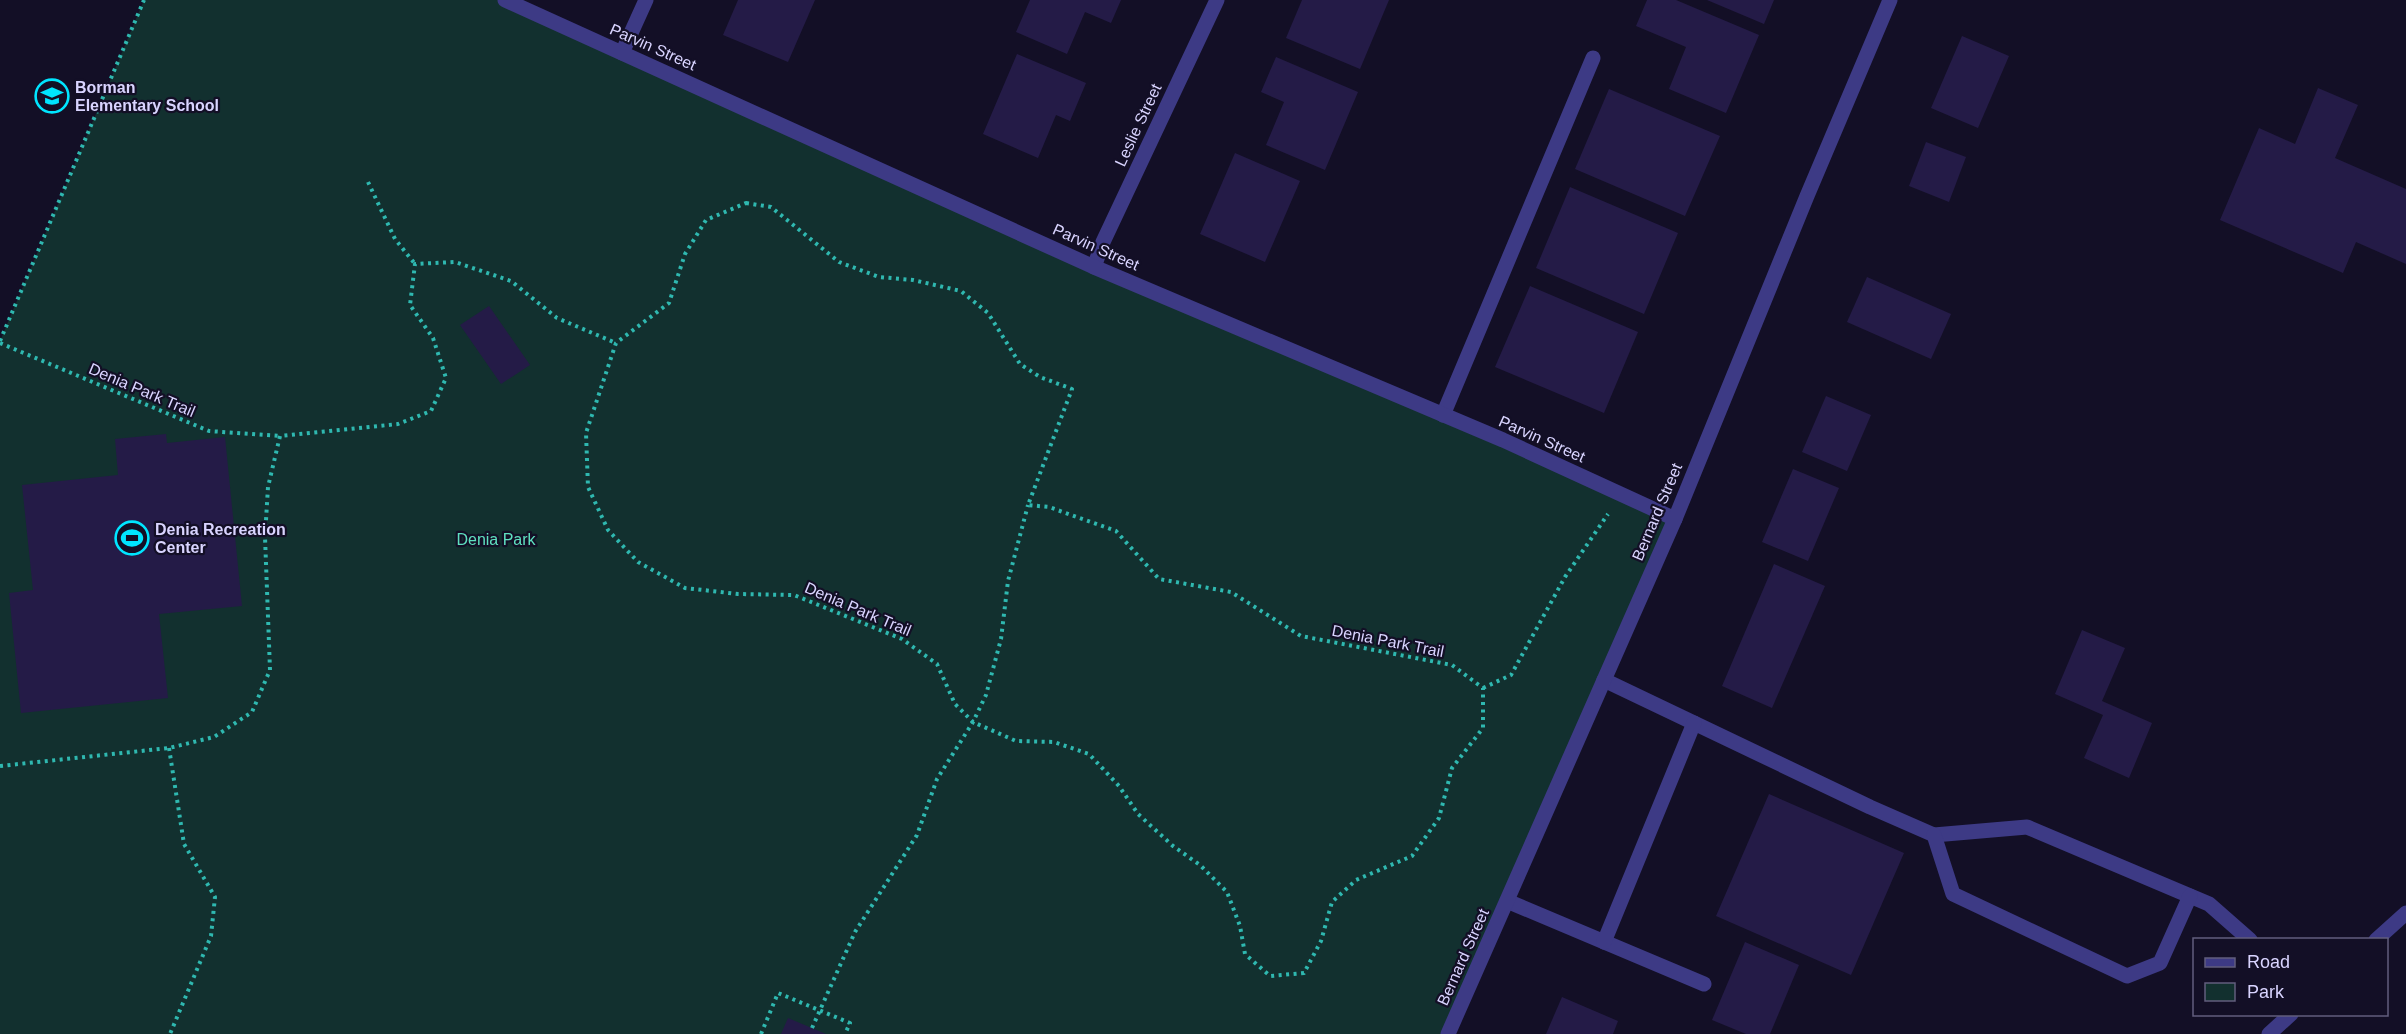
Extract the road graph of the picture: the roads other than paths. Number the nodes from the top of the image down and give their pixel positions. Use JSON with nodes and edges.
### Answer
{"nodes":[{"id":1,"x":505,"y":0,"type":"edge"},
{"id":2,"x":646,"y":0,"type":"edge"},
{"id":3,"x":1217,"y":0,"type":"edge"},
{"id":4,"x":1890,"y":0,"type":"edge"},
{"id":5,"x":622,"y":53,"type":"junction"},
{"id":6,"x":1593,"y":58,"type":"dead end"},
{"id":7,"x":1094,"y":267,"type":"junction"},
{"id":8,"x":1443,"y":415,"type":"junction"},
{"id":9,"x":1675,"y":519,"type":"junction"},
{"id":10,"x":1604,"y":680,"type":"junction"},
{"id":11,"x":1694,"y":723,"type":"junction"},
{"id":12,"x":1935,"y":835,"type":"junction"},
{"id":13,"x":2190,"y":896,"type":"junction"},
{"id":14,"x":1507,"y":901,"type":"junction"},
{"id":15,"x":2406,"y":913,"type":"edge"},
{"id":16,"x":2249,"y":938,"type":"edge"},
{"id":17,"x":2377,"y":938,"type":"edge"},
{"id":18,"x":1604,"y":942,"type":"junction"},
{"id":19,"x":1704,"y":984,"type":"dead end"},
{"id":20,"x":2289,"y":1016,"type":"edge"},
{"id":21,"x":1448,"y":1034,"type":"edge"},
{"id":22,"x":2270,"y":1034,"type":"edge"}],
"edges":[{"from":1,"to":5,"type":"street","name":"Parvin Street"},
{"from":2,"to":5,"type":"street"},
{"from":3,"to":7,"type":"street","name":"Leslie Street"},
{"from":4,"to":9,"type":"street","name":"Bernard Street"},
{"from":5,"to":7,"type":"street","name":"Parvin Street"},
{"from":6,"to":8,"type":"street"},
{"from":7,"to":8,"type":"street","name":"Parvin Street"},
{"from":8,"to":9,"type":"street","name":"Parvin Street"},
{"from":9,"to":10,"type":"street","name":"Bernard Street"},
{"from":10,"to":11,"type":"street"},
{"from":10,"to":14,"type":"street","name":"Bernard Street"},
{"from":11,"to":12,"type":"street"},
{"from":11,"to":18,"type":"street"},
{"from":12,"to":13,"type":"street"},
{"from":12,"to":13,"type":"street"},
{"from":13,"to":16,"type":"street"},
{"from":14,"to":18,"type":"street"},
{"from":14,"to":21,"type":"street","name":"Bernard Street"},
{"from":15,"to":17,"type":"street"},
{"from":18,"to":19,"type":"street"},
{"from":20,"to":22,"type":"street"}]}
